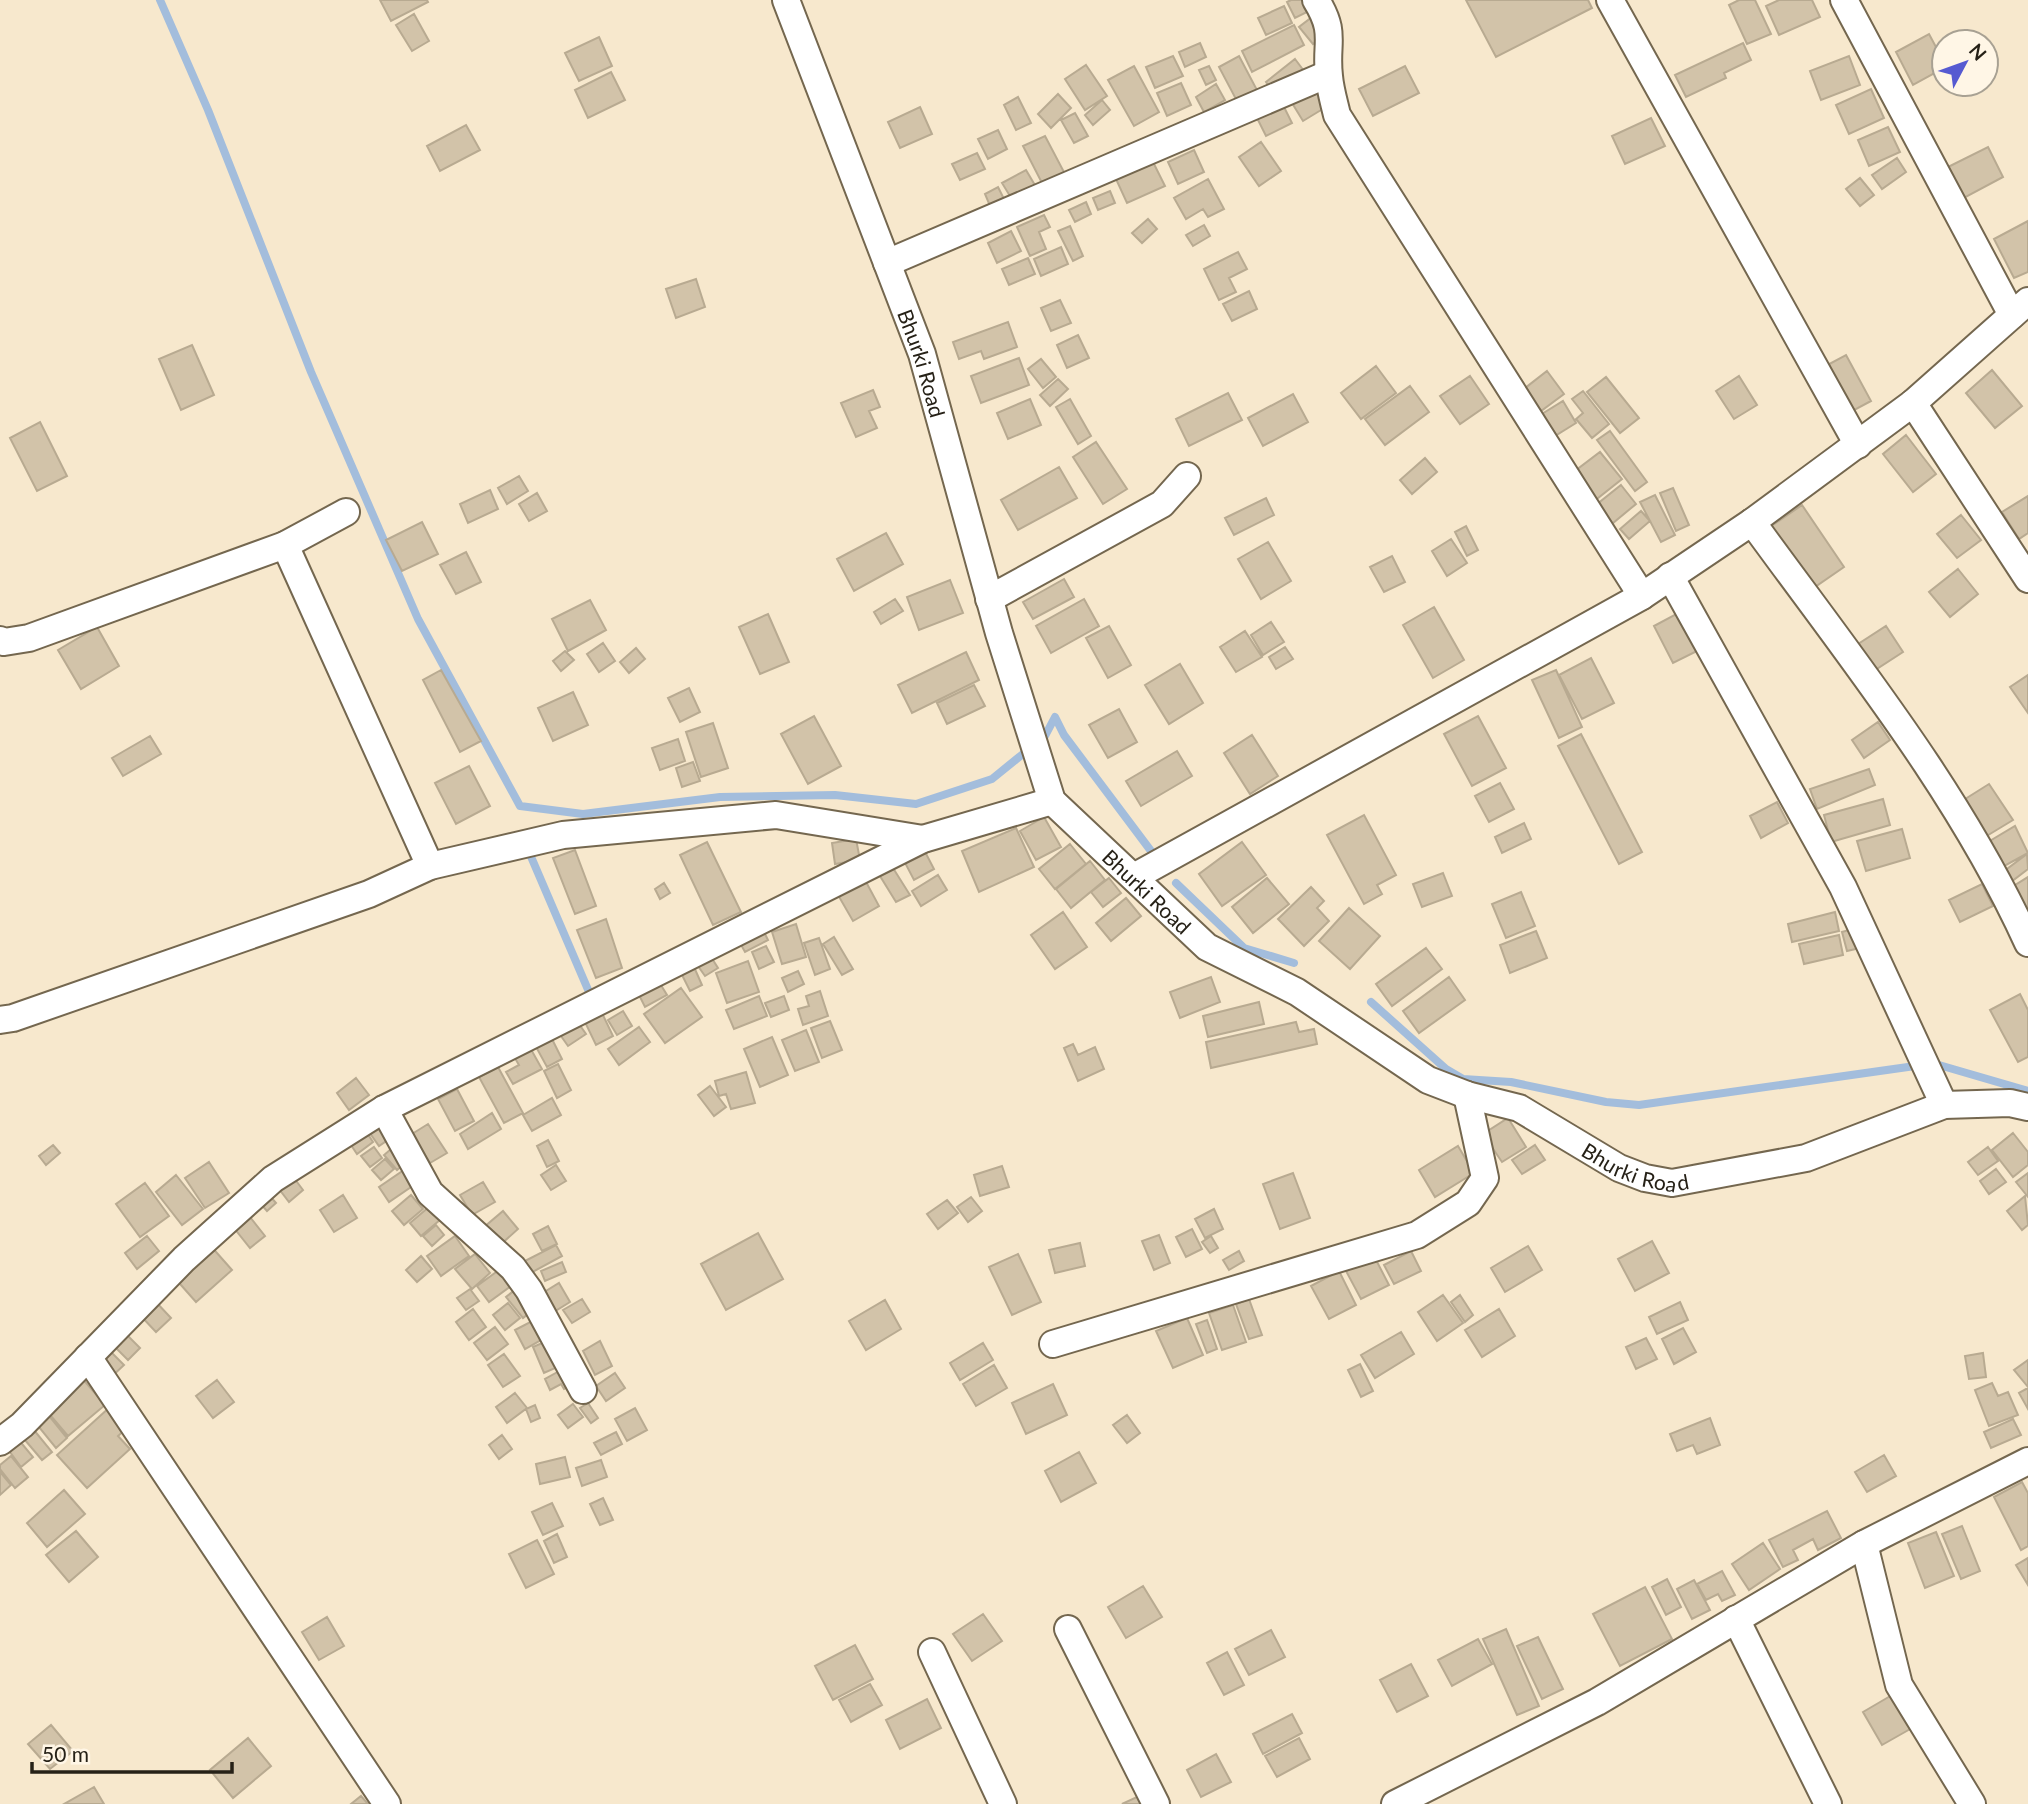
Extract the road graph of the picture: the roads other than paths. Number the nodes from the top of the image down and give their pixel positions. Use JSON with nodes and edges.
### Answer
{"nodes":[{"id":1,"x":786,"y":0,"type":"edge"},
{"id":2,"x":1317,"y":0,"type":"edge"},
{"id":3,"x":1610,"y":0,"type":"edge"},
{"id":4,"x":1844,"y":0,"type":"edge"},
{"id":5,"x":1328,"y":74,"type":"junction"},
{"id":6,"x":887,"y":263,"type":"junction"},
{"id":7,"x":2020,"y":308,"type":"edge"},
{"id":8,"x":1913,"y":403,"type":"junction"},
{"id":9,"x":1858,"y":445,"type":"junction"},
{"id":10,"x":1187,"y":476,"type":"dead end"},
{"id":11,"x":346,"y":512,"type":"dead end"},
{"id":12,"x":1752,"y":522,"type":"junction"},
{"id":13,"x":285,"y":545,"type":"junction"},
{"id":14,"x":1670,"y":576,"type":"junction"},
{"id":15,"x":2028,"y":579,"type":"edge"},
{"id":16,"x":1642,"y":596,"type":"junction"},
{"id":17,"x":989,"y":599,"type":"junction"},
{"id":18,"x":0,"y":640,"type":"edge"},
{"id":19,"x":1052,"y":801,"type":"junction"},
{"id":20,"x":923,"y":839,"type":"junction"},
{"id":21,"x":430,"y":866,"type":"junction"},
{"id":22,"x":1134,"y":877,"type":"junction"},
{"id":23,"x":2028,"y":943,"type":"edge"},
{"id":24,"x":0,"y":1020,"type":"edge"},
{"id":25,"x":1467,"y":1095,"type":"junction"},
{"id":26,"x":1944,"y":1105,"type":"junction"},
{"id":27,"x":2028,"y":1107,"type":"edge"},
{"id":28,"x":384,"y":1109,"type":"junction"},
{"id":29,"x":1053,"y":1344,"type":"dead end"},
{"id":30,"x":88,"y":1357,"type":"junction"},
{"id":31,"x":583,"y":1390,"type":"dead end"},
{"id":32,"x":0,"y":1442,"type":"edge"},
{"id":33,"x":2028,"y":1461,"type":"edge"},
{"id":34,"x":1864,"y":1544,"type":"junction"},
{"id":35,"x":1736,"y":1619,"type":"junction"},
{"id":36,"x":1068,"y":1629,"type":"dead end"},
{"id":37,"x":932,"y":1652,"type":"dead end"},
{"id":38,"x":387,"y":1804,"type":"edge"},
{"id":39,"x":1003,"y":1804,"type":"edge"},
{"id":40,"x":1156,"y":1804,"type":"edge"},
{"id":41,"x":1395,"y":1804,"type":"edge"},
{"id":42,"x":1828,"y":1804,"type":"edge"},
{"id":43,"x":1972,"y":1804,"type":"edge"}],
"edges":[{"from":1,"to":6,"type":"street","name":"Bhurki Road"},
{"from":2,"to":5,"type":"street"},
{"from":3,"to":9,"type":"street"},
{"from":4,"to":7,"type":"street"},
{"from":5,"to":6,"type":"street"},
{"from":5,"to":16,"type":"street"},
{"from":6,"to":17,"type":"street","name":"Bhurki Road"},
{"from":7,"to":8,"type":"street"},
{"from":8,"to":9,"type":"street"},
{"from":8,"to":15,"type":"street"},
{"from":9,"to":12,"type":"street"},
{"from":10,"to":17,"type":"street"},
{"from":11,"to":13,"type":"street"},
{"from":12,"to":14,"type":"street"},
{"from":12,"to":23,"type":"street"},
{"from":13,"to":18,"type":"street"},
{"from":13,"to":21,"type":"street"},
{"from":14,"to":16,"type":"street"},
{"from":14,"to":26,"type":"street"},
{"from":16,"to":22,"type":"street"},
{"from":17,"to":19,"type":"street","name":"Bhurki Road"},
{"from":19,"to":20,"type":"street"},
{"from":19,"to":22,"type":"street","name":"Bhurki Road"},
{"from":20,"to":21,"type":"street"},
{"from":20,"to":28,"type":"street"},
{"from":21,"to":24,"type":"street"},
{"from":22,"to":25,"type":"street","name":"Bhurki Road"},
{"from":25,"to":26,"type":"street","name":"Bhurki Road"},
{"from":25,"to":29,"type":"street"},
{"from":26,"to":27,"type":"street","name":"Bhurki Road"},
{"from":28,"to":30,"type":"street"},
{"from":28,"to":31,"type":"street"},
{"from":30,"to":32,"type":"street"},
{"from":30,"to":38,"type":"street"},
{"from":33,"to":34,"type":"street"},
{"from":34,"to":35,"type":"street"},
{"from":34,"to":43,"type":"street"},
{"from":35,"to":41,"type":"street"},
{"from":35,"to":42,"type":"street"},
{"from":36,"to":40,"type":"street"},
{"from":37,"to":39,"type":"street"}]}
